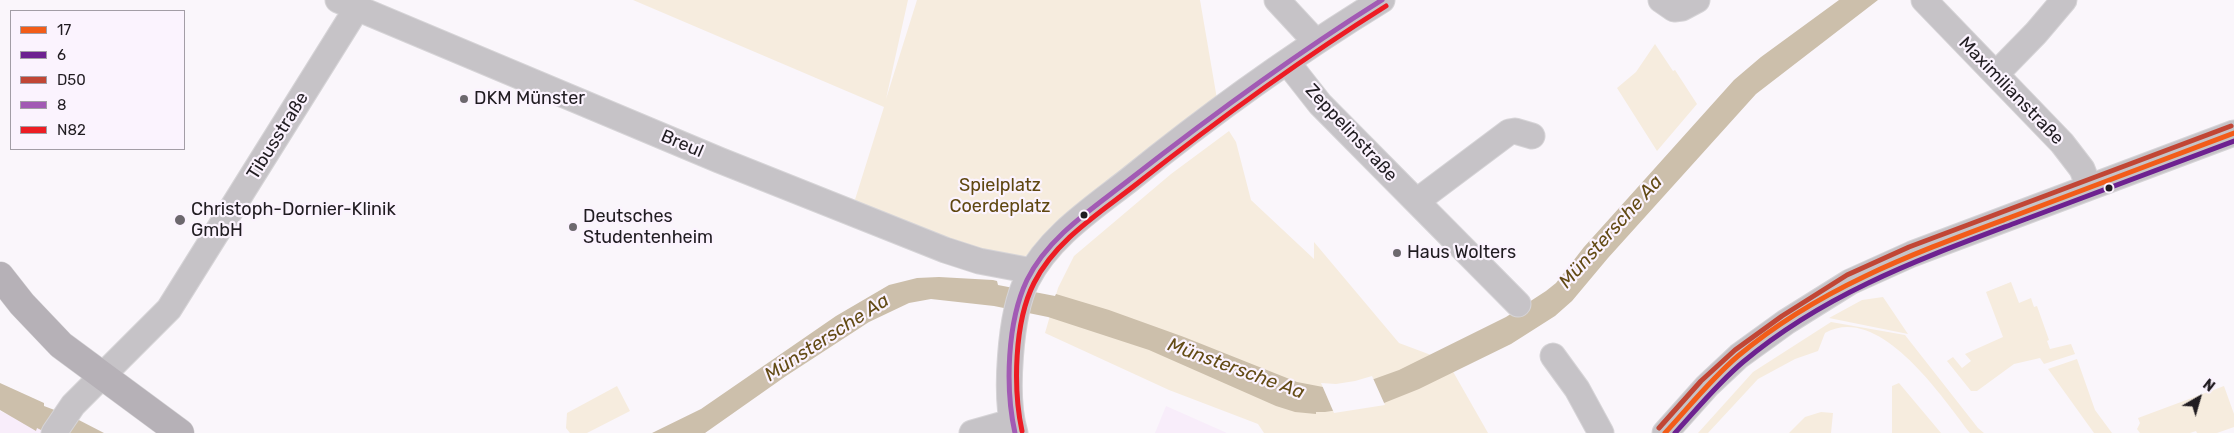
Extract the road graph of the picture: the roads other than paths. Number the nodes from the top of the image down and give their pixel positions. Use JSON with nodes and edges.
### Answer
{"nodes":[{"id":1,"x":1277,"y":0,"type":"edge"},
{"id":2,"x":1382,"y":0,"type":"edge"},
{"id":3,"x":1661,"y":0,"type":"edge"},
{"id":4,"x":1697,"y":0,"type":"edge"},
{"id":5,"x":1924,"y":0,"type":"edge"},
{"id":6,"x":2064,"y":0,"type":"edge"},
{"id":7,"x":347,"y":4,"type":"edge"},
{"id":8,"x":1315,"y":41,"type":"junction"},
{"id":9,"x":1287,"y":62,"type":"junction"},
{"id":10,"x":1996,"y":74,"type":"junction"},
{"id":11,"x":2234,"y":133,"type":"edge"},
{"id":12,"x":1532,"y":136,"type":"dead end"},
{"id":13,"x":2090,"y":188,"type":"junction"},
{"id":14,"x":1417,"y":201,"type":"junction"},
{"id":15,"x":0,"y":276,"type":"edge"},
{"id":16,"x":1028,"y":280,"type":"junction"},
{"id":17,"x":1518,"y":304,"type":"dead end"},
{"id":18,"x":1553,"y":356,"type":"dead end"},
{"id":19,"x":101,"y":376,"type":"junction"},
{"id":20,"x":61,"y":423,"type":"edge"},
{"id":21,"x":1013,"y":428,"type":"edge"},
{"id":22,"x":180,"y":433,"type":"edge"},
{"id":23,"x":972,"y":433,"type":"edge"},
{"id":24,"x":1601,"y":433,"type":"edge"},
{"id":25,"x":1665,"y":433,"type":"edge"}],
"edges":[{"from":1,"to":8,"type":"street"},
{"from":2,"to":8,"type":"street"},
{"from":3,"to":4,"type":"street"},
{"from":5,"to":10,"type":"street","name":"Maximilianstraße"},
{"from":6,"to":10,"type":"street"},
{"from":7,"to":16,"type":"street","name":"Breul"},
{"from":7,"to":19,"type":"street","name":"Tibusstraße"},
{"from":8,"to":9,"type":"street"},
{"from":9,"to":14,"type":"street","name":"Zeppelinstraße"},
{"from":9,"to":16,"type":"street"},
{"from":10,"to":13,"type":"street","name":"Maximilianstraße"},
{"from":11,"to":13,"type":"street"},
{"from":12,"to":14,"type":"street"},
{"from":13,"to":25,"type":"street"},
{"from":14,"to":17,"type":"street","name":"Zeppelinstraße"},
{"from":15,"to":19,"type":"main road"},
{"from":16,"to":21,"type":"street"},
{"from":18,"to":24,"type":"street"},
{"from":19,"to":20,"type":"street","name":"Tibusstraße"},
{"from":19,"to":22,"type":"main road"},
{"from":21,"to":23,"type":"street"}]}
